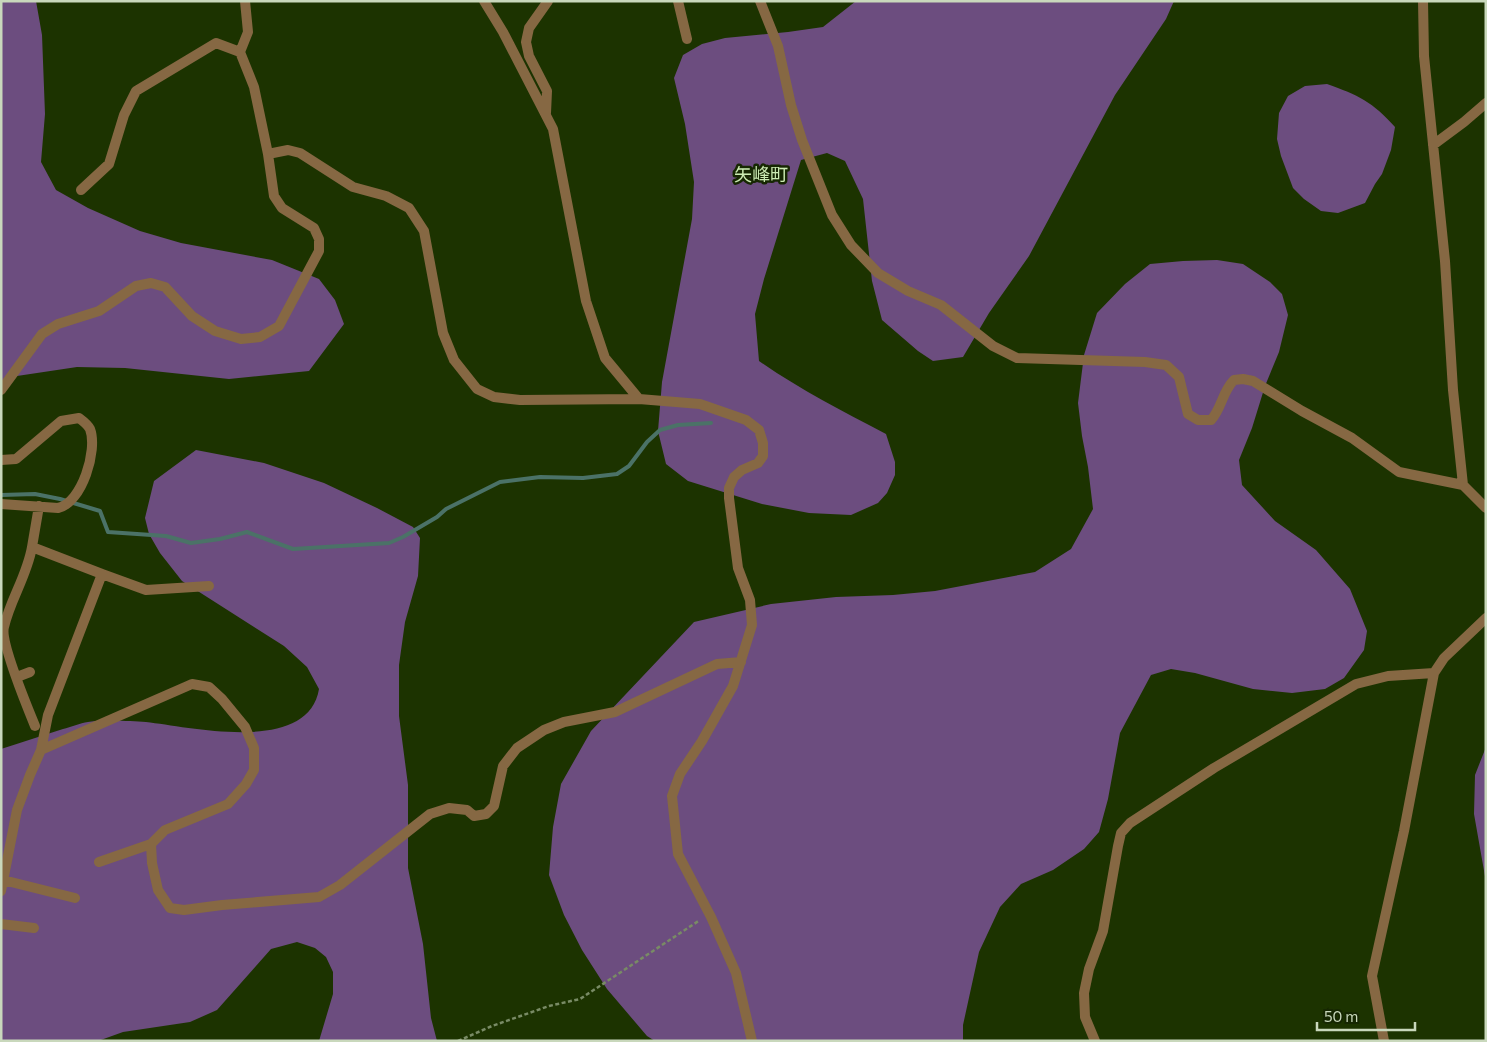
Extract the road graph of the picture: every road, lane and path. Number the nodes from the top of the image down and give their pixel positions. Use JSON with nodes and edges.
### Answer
{"nodes":[{"id":1,"x":245,"y":1,"type":"edge"},
{"id":2,"x":484,"y":1,"type":"edge"},
{"id":3,"x":548,"y":1,"type":"edge"},
{"id":4,"x":678,"y":1,"type":"edge"},
{"id":5,"x":760,"y":1,"type":"edge"},
{"id":6,"x":1423,"y":1,"type":"edge"},
{"id":7,"x":687,"y":39,"type":"dead end"},
{"id":8,"x":240,"y":52,"type":"junction"},
{"id":9,"x":1486,"y":103,"type":"edge"},
{"id":10,"x":546,"y":114,"type":"junction"},
{"id":11,"x":1433,"y":145,"type":"junction"},
{"id":12,"x":268,"y":154,"type":"junction"},
{"id":13,"x":82,"y":190,"type":"dead end"},
{"id":14,"x":1,"y":390,"type":"edge"},
{"id":15,"x":639,"y":399,"type":"junction"},
{"id":16,"x":1,"y":460,"type":"edge"},
{"id":17,"x":1463,"y":485,"type":"junction"},
{"id":18,"x":1,"y":504,"type":"edge"},
{"id":19,"x":39,"y":506,"type":"junction"},
{"id":20,"x":1486,"y":508,"type":"edge"},
{"id":21,"x":32,"y":547,"type":"junction"},
{"id":22,"x":102,"y":574,"type":"junction"},
{"id":23,"x":209,"y":586,"type":"dead end"},
{"id":24,"x":1486,"y":618,"type":"edge"},
{"id":25,"x":741,"y":662,"type":"junction"},
{"id":26,"x":30,"y":672,"type":"dead end"},
{"id":27,"x":1434,"y":673,"type":"junction"},
{"id":28,"x":17,"y":677,"type":"junction"},
{"id":29,"x":35,"y":726,"type":"dead end"},
{"id":30,"x":41,"y":750,"type":"junction"},
{"id":31,"x":150,"y":844,"type":"junction"},
{"id":32,"x":99,"y":862,"type":"dead end"},
{"id":33,"x":4,"y":880,"type":"junction"},
{"id":34,"x":1,"y":891,"type":"edge"},
{"id":35,"x":75,"y":898,"type":"dead end"},
{"id":36,"x":703,"y":918,"type":"dead end"},
{"id":37,"x":1,"y":924,"type":"edge"},
{"id":38,"x":34,"y":928,"type":"dead end"},
{"id":39,"x":458,"y":1041,"type":"edge"},
{"id":40,"x":752,"y":1041,"type":"edge"},
{"id":41,"x":1095,"y":1041,"type":"edge"},
{"id":42,"x":1384,"y":1041,"type":"edge"}],
"edges":[{"from":1,"to":8,"type":"street"},
{"from":2,"to":10,"type":"street"},
{"from":3,"to":10,"type":"street"},
{"from":4,"to":7,"type":"street"},
{"from":5,"to":17,"type":"street"},
{"from":6,"to":11,"type":"street"},
{"from":8,"to":12,"type":"street"},
{"from":8,"to":13,"type":"street"},
{"from":9,"to":11,"type":"street"},
{"from":10,"to":15,"type":"street"},
{"from":11,"to":17,"type":"street"},
{"from":12,"to":14,"type":"street"},
{"from":12,"to":15,"type":"street"},
{"from":15,"to":25,"type":"street"},
{"from":16,"to":19,"type":"street"},
{"from":17,"to":20,"type":"street"},
{"from":18,"to":19,"type":"street"},
{"from":19,"to":21,"type":"street"},
{"from":21,"to":22,"type":"street"},
{"from":21,"to":28,"type":"street"},
{"from":22,"to":23,"type":"street"},
{"from":22,"to":30,"type":"street"},
{"from":24,"to":27,"type":"street"},
{"from":25,"to":31,"type":"street"},
{"from":25,"to":40,"type":"street"},
{"from":26,"to":28,"type":"street"},
{"from":27,"to":41,"type":"street"},
{"from":27,"to":42,"type":"street"},
{"from":28,"to":29,"type":"street"},
{"from":30,"to":31,"type":"street"},
{"from":30,"to":33,"type":"street"},
{"from":31,"to":32,"type":"street"},
{"from":33,"to":34,"type":"street"},
{"from":33,"to":35,"type":"street"},
{"from":36,"to":39,"type":"path"},
{"from":37,"to":38,"type":"street"}]}
